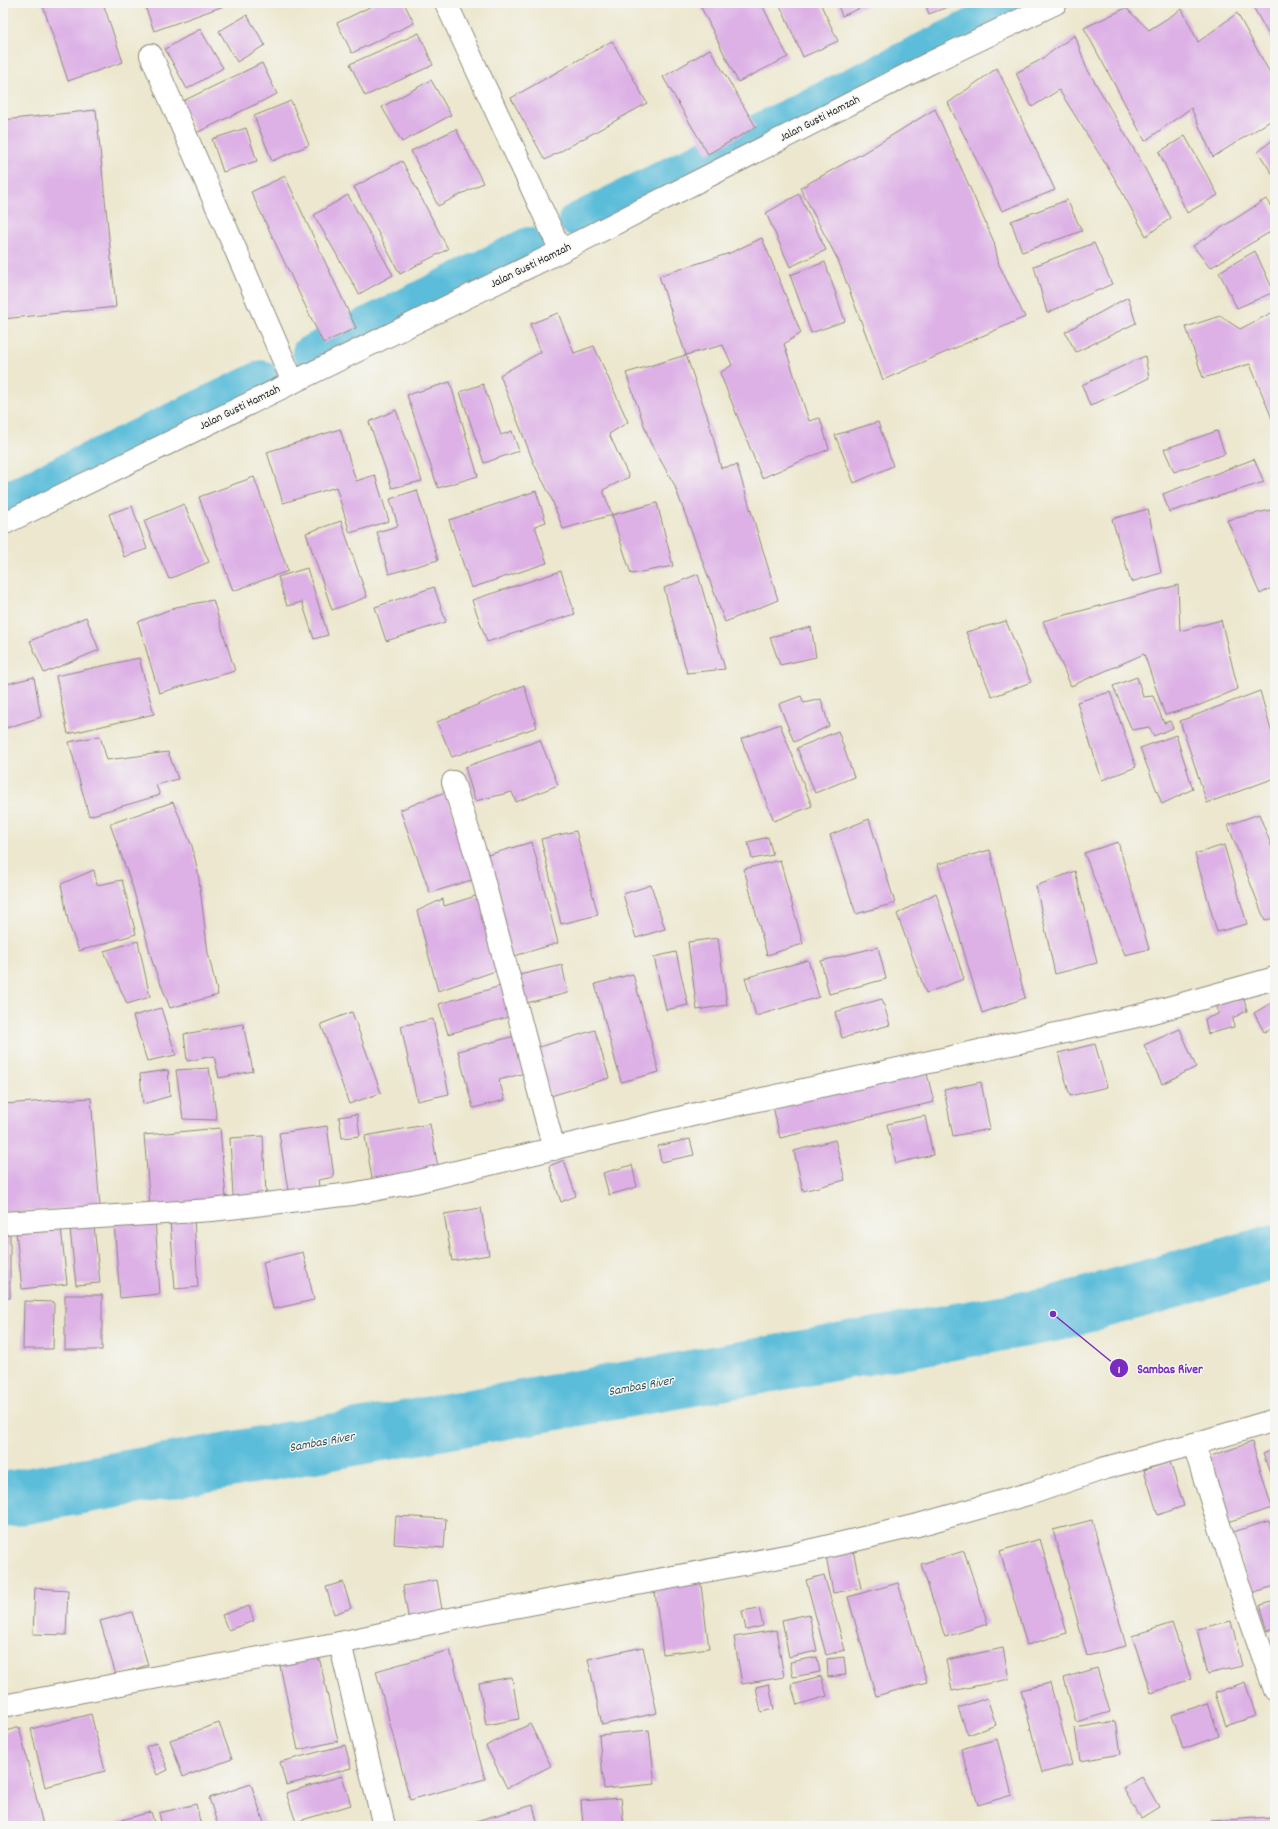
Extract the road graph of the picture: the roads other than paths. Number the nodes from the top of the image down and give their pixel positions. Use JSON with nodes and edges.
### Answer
{"nodes":[{"id":1,"x":446,"y":3,"type":"edge"},
{"id":2,"x":1056,"y":3,"type":"edge"},
{"id":3,"x":151,"y":55,"type":"dead end"},
{"id":4,"x":561,"y":251,"type":"junction"},
{"id":5,"x":293,"y":382,"type":"junction"},
{"id":6,"x":3,"y":524,"type":"edge"},
{"id":7,"x":453,"y":782,"type":"dead end"},
{"id":8,"x":1275,"y":978,"type":"edge"},
{"id":9,"x":554,"y":1149,"type":"junction"},
{"id":10,"x":3,"y":1223,"type":"edge"},
{"id":11,"x":1275,"y":1420,"type":"edge"},
{"id":12,"x":1194,"y":1444,"type":"junction"},
{"id":13,"x":340,"y":1644,"type":"junction"},
{"id":14,"x":1275,"y":1690,"type":"edge"},
{"id":15,"x":3,"y":1706,"type":"edge"},
{"id":16,"x":384,"y":1826,"type":"edge"}],
"edges":[{"from":1,"to":4,"type":"street"},
{"from":2,"to":4,"type":"street","name":"Jalan Gusti Hamzah"},
{"from":3,"to":5,"type":"street"},
{"from":4,"to":5,"type":"street","name":"Jalan Gusti Hamzah"},
{"from":5,"to":6,"type":"street","name":"Jalan Gusti Hamzah"},
{"from":7,"to":9,"type":"street"},
{"from":8,"to":9,"type":"street"},
{"from":9,"to":10,"type":"street"},
{"from":11,"to":12,"type":"street"},
{"from":12,"to":13,"type":"street"},
{"from":12,"to":14,"type":"street"},
{"from":13,"to":15,"type":"street"},
{"from":13,"to":16,"type":"street"}]}
